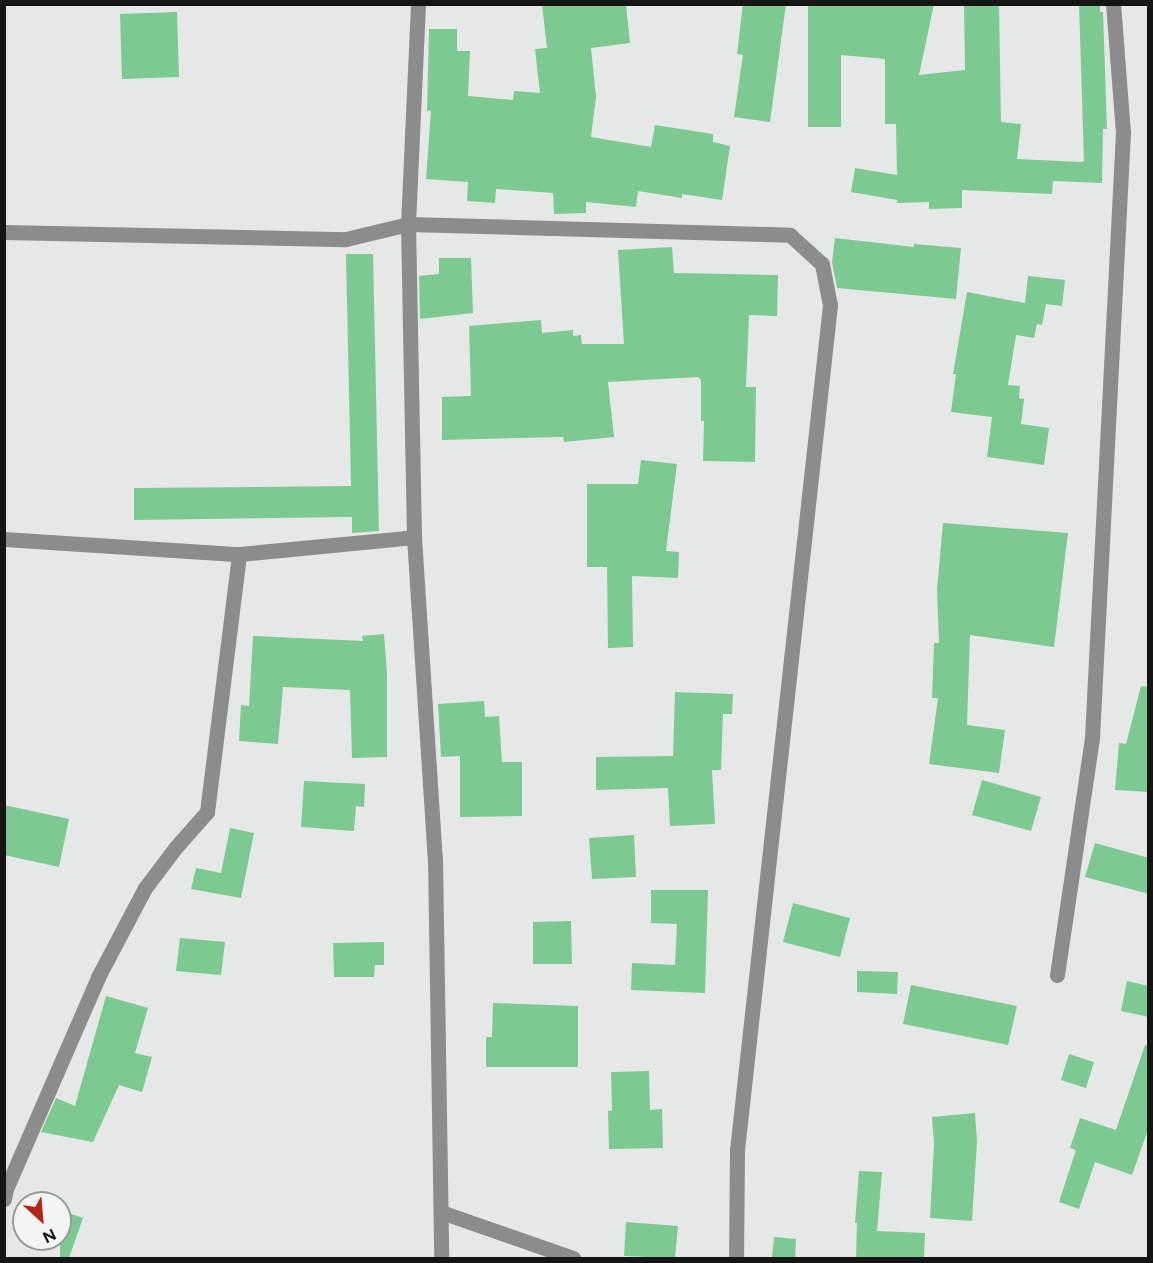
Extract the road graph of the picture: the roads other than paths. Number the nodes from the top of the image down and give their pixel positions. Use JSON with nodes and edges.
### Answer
{"nodes":[{"id":1,"x":418,"y":4,"type":"edge"},
{"id":2,"x":1113,"y":4,"type":"edge"},
{"id":3,"x":408,"y":224,"type":"junction"},
{"id":4,"x":4,"y":232,"type":"edge"},
{"id":5,"x":414,"y":537,"type":"junction"},
{"id":6,"x":4,"y":539,"type":"edge"},
{"id":7,"x":239,"y":554,"type":"junction"},
{"id":8,"x":1057,"y":975,"type":"dead end"},
{"id":9,"x":4,"y":1199,"type":"edge"},
{"id":10,"x":441,"y":1212,"type":"junction"},
{"id":11,"x":441,"y":1258,"type":"edge"},
{"id":12,"x":573,"y":1258,"type":"edge"},
{"id":13,"x":736,"y":1258,"type":"edge"}],
"edges":[{"from":1,"to":3,"type":"street"},
{"from":2,"to":8,"type":"street"},
{"from":3,"to":4,"type":"street"},
{"from":3,"to":5,"type":"street"},
{"from":3,"to":13,"type":"street"},
{"from":5,"to":7,"type":"street"},
{"from":5,"to":10,"type":"street"},
{"from":6,"to":7,"type":"street"},
{"from":7,"to":9,"type":"street"},
{"from":10,"to":11,"type":"street"},
{"from":10,"to":12,"type":"street"}]}
